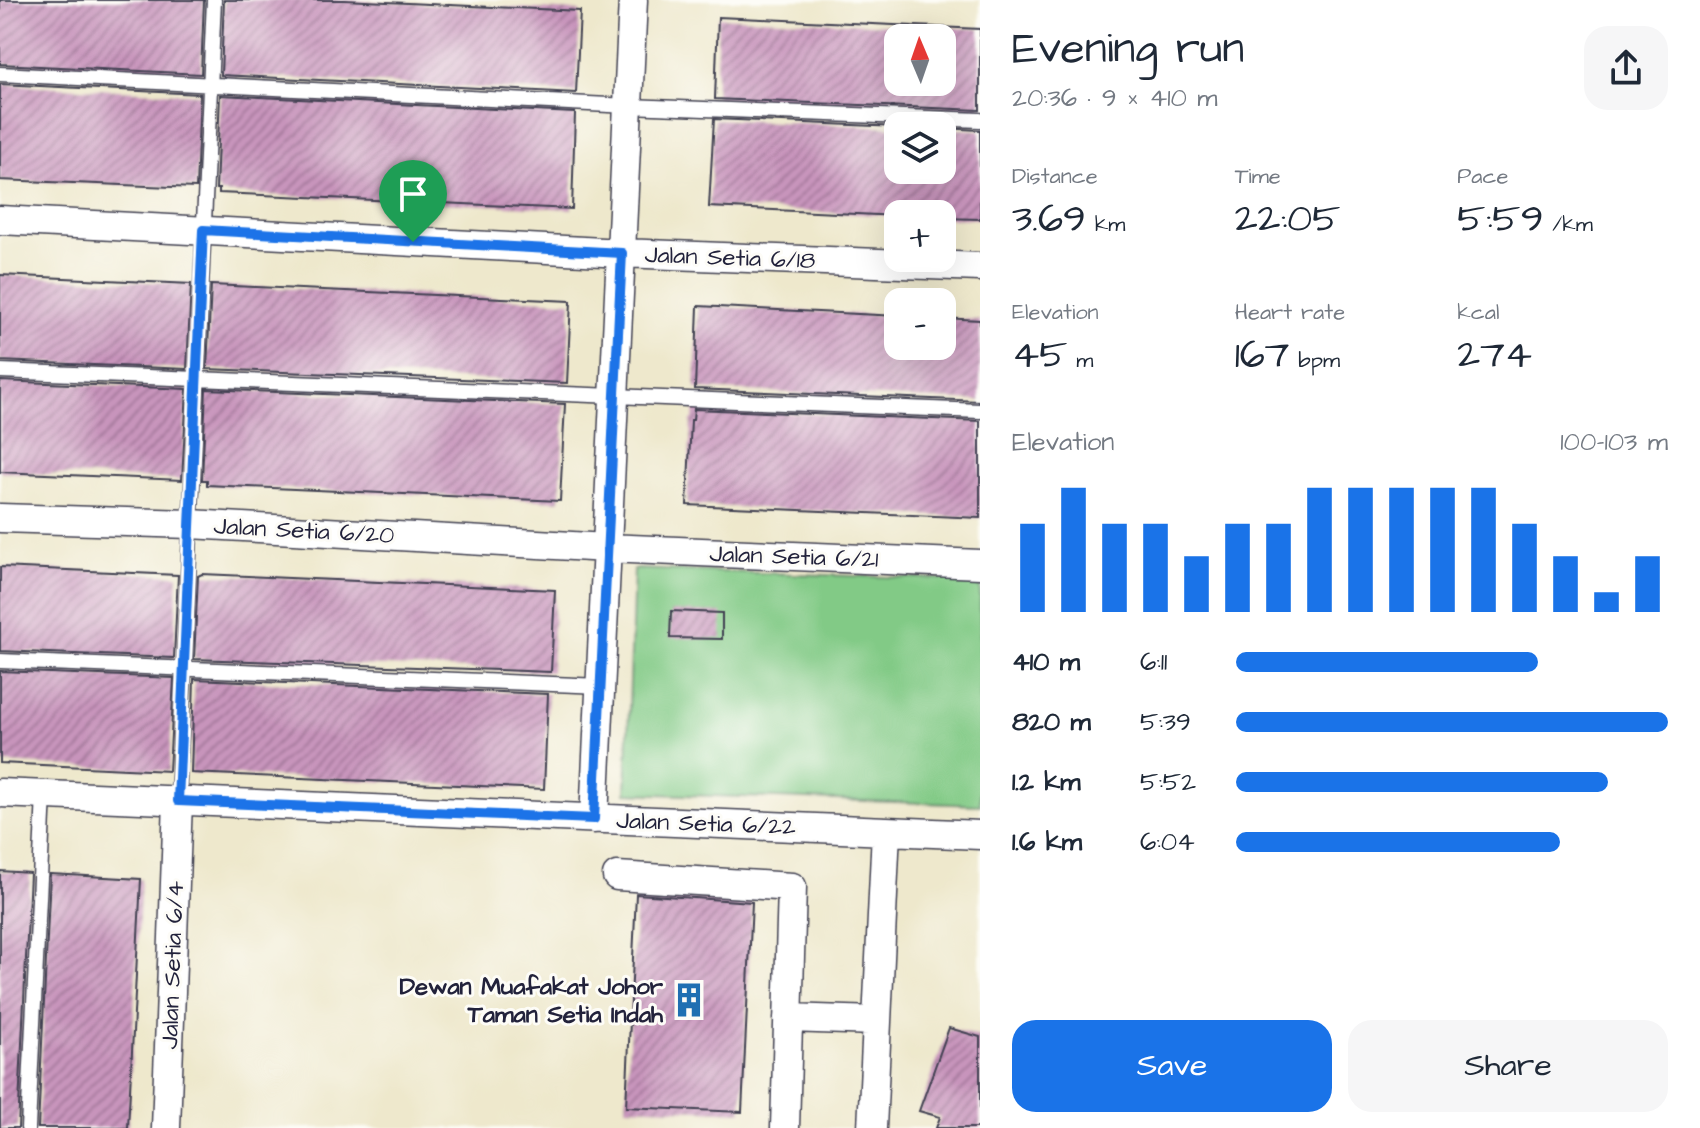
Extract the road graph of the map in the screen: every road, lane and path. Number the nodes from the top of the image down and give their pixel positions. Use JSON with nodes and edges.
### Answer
{"nodes":[{"id":1,"x":214,"y":0,"type":"edge"},
{"id":2,"x":633,"y":0,"type":"edge"},
{"id":3,"x":0,"y":74,"type":"edge"},
{"id":4,"x":210,"y":85,"type":"junction"},
{"id":5,"x":629,"y":106,"type":"junction"},
{"id":6,"x":980,"y":120,"type":"edge"},
{"id":7,"x":0,"y":220,"type":"edge"},
{"id":8,"x":203,"y":230,"type":"junction"},
{"id":9,"x":622,"y":253,"type":"junction"},
{"id":10,"x":980,"y":267,"type":"edge"},
{"id":11,"x":0,"y":371,"type":"edge"},
{"id":12,"x":197,"y":379,"type":"junction"},
{"id":13,"x":614,"y":397,"type":"junction"},
{"id":14,"x":980,"y":411,"type":"edge"},
{"id":15,"x":0,"y":518,"type":"edge"},
{"id":16,"x":190,"y":524,"type":"junction"},
{"id":17,"x":607,"y":548,"type":"junction"},
{"id":18,"x":980,"y":564,"type":"edge"},
{"id":19,"x":0,"y":661,"type":"edge"},
{"id":20,"x":184,"y":668,"type":"junction"},
{"id":21,"x":601,"y":686,"type":"junction"},
{"id":22,"x":0,"y":793,"type":"edge"},
{"id":23,"x":44,"y":795,"type":"junction"},
{"id":24,"x":178,"y":801,"type":"junction"},
{"id":25,"x":594,"y":819,"type":"junction"},
{"id":26,"x":886,"y":831,"type":"junction"},
{"id":27,"x":980,"y":835,"type":"edge"},
{"id":28,"x":617,"y":876,"type":"dead end"},
{"id":29,"x":788,"y":1018,"type":"junction"},
{"id":30,"x":876,"y":1021,"type":"junction"},
{"id":31,"x":28,"y":1128,"type":"edge"},
{"id":32,"x":166,"y":1128,"type":"edge"},
{"id":33,"x":785,"y":1128,"type":"edge"},
{"id":34,"x":872,"y":1128,"type":"edge"}],
"edges":[{"from":1,"to":4,"type":"lane"},
{"from":2,"to":5,"type":"street"},
{"from":3,"to":4,"type":"lane"},
{"from":4,"to":5,"type":"lane"},
{"from":4,"to":8,"type":"lane"},
{"from":5,"to":6,"type":"lane"},
{"from":5,"to":9,"type":"street"},
{"from":7,"to":8,"type":"street","name":"Jalan Setia 6/18"},
{"from":8,"to":9,"type":"street","name":"Jalan Setia 6/18"},
{"from":8,"to":12,"type":"lane"},
{"from":9,"to":10,"type":"street","name":"Jalan Setia 6/18"},
{"from":9,"to":13,"type":"street"},
{"from":11,"to":12,"type":"lane"},
{"from":12,"to":13,"type":"lane"},
{"from":12,"to":16,"type":"lane"},
{"from":13,"to":14,"type":"lane"},
{"from":13,"to":17,"type":"street"},
{"from":15,"to":16,"type":"street","name":"Jalan Setia 6/20"},
{"from":16,"to":17,"type":"street","name":"Jalan Setia 6/20"},
{"from":16,"to":20,"type":"lane"},
{"from":17,"to":18,"type":"street","name":"Jalan Setia 6/21"},
{"from":17,"to":21,"type":"street"},
{"from":19,"to":20,"type":"lane"},
{"from":20,"to":21,"type":"lane"},
{"from":20,"to":24,"type":"lane"},
{"from":21,"to":25,"type":"street"},
{"from":22,"to":23,"type":"street","name":"Jalan Setia 6/22"},
{"from":23,"to":24,"type":"street","name":"Jalan Setia 6/22"},
{"from":23,"to":31,"type":"lane"},
{"from":24,"to":25,"type":"street","name":"Jalan Setia 6/22"},
{"from":24,"to":32,"type":"street","name":"Jalan Setia 6/4"},
{"from":25,"to":26,"type":"street","name":"Jalan Setia 6/22"},
{"from":26,"to":27,"type":"street","name":"Jalan Setia 6/22"},
{"from":26,"to":30,"type":"street"},
{"from":28,"to":29,"type":"street"},
{"from":29,"to":30,"type":"street"},
{"from":29,"to":33,"type":"street"},
{"from":30,"to":34,"type":"street"}]}
